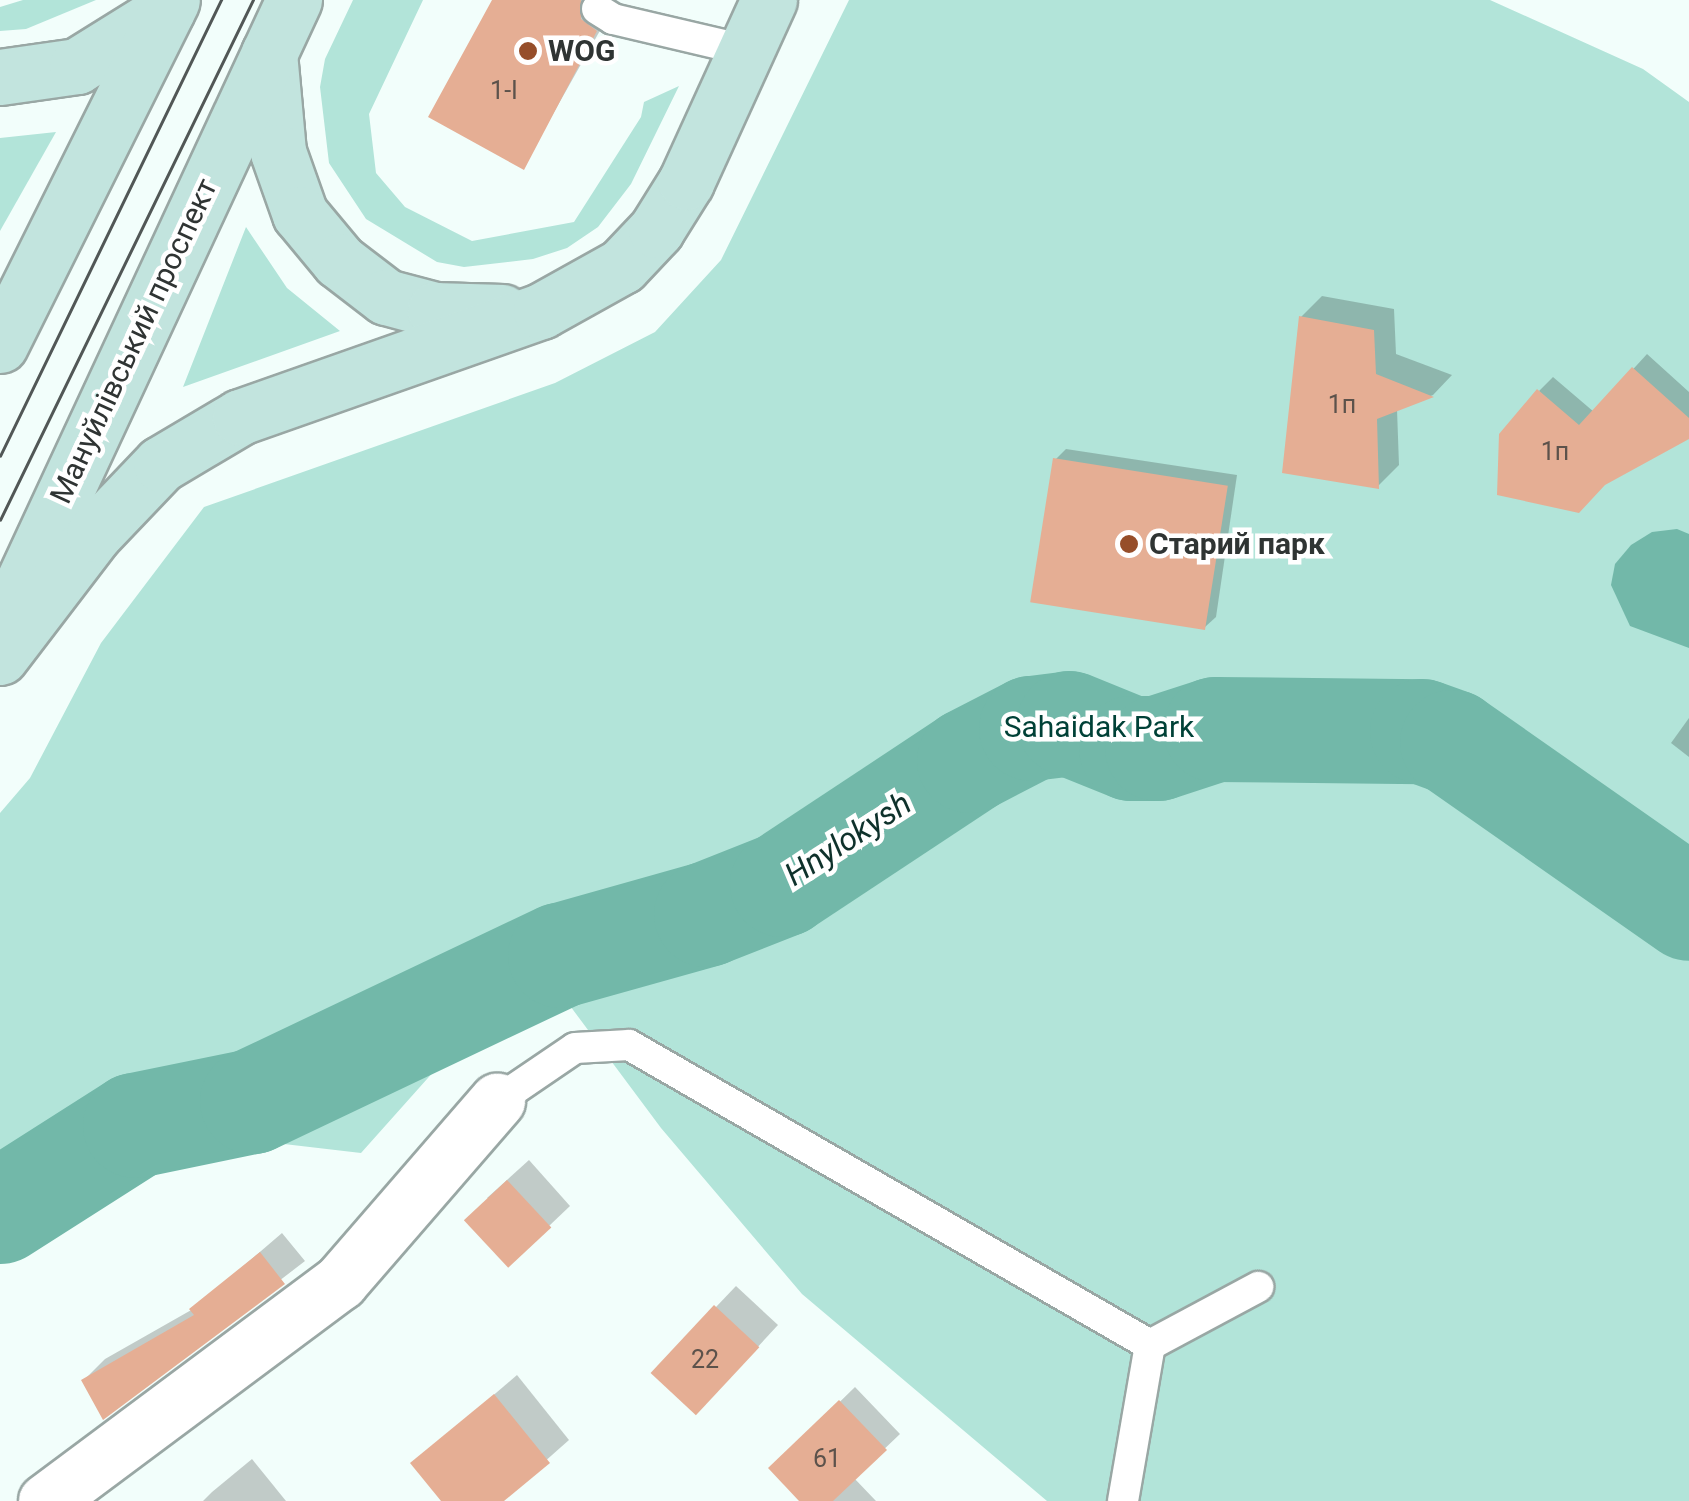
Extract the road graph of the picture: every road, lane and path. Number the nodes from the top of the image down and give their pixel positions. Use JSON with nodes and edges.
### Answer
{"nodes":[{"id":1,"x":294,"y":0,"type":"edge"},
{"id":2,"x":769,"y":0,"type":"edge"},
{"id":3,"x":170,"y":5,"type":"edge"},
{"id":4,"x":611,"y":9,"type":"edge"},
{"id":5,"x":269,"y":50,"type":"junction"},
{"id":6,"x":746,"y":50,"type":"junction"},
{"id":7,"x":0,"y":77,"type":"edge"},
{"id":8,"x":542,"y":311,"type":"junction"},
{"id":9,"x":0,"y":345,"type":"edge"},
{"id":10,"x":0,"y":632,"type":"edge"},
{"id":11,"x":0,"y":657,"type":"edge"},
{"id":12,"x":497,"y":1101,"type":"joint"},
{"id":13,"x":1258,"y":1287,"type":"dead end"},
{"id":14,"x":1150,"y":1345,"type":"junction"},
{"id":15,"x":46,"y":1501,"type":"edge"},
{"id":16,"x":1123,"y":1501,"type":"edge"}],
"edges":[{"from":1,"to":5,"type":"main road","name":"Мануйлівський проспект"},
{"from":2,"to":6,"type":"main road"},
{"from":3,"to":7,"type":"main road"},
{"from":3,"to":9,"type":"main road"},
{"from":4,"to":6,"type":"lane"},
{"from":5,"to":8,"type":"main road"},
{"from":5,"to":10,"type":"main road","name":"Мануйлівський проспект"},
{"from":6,"to":8,"type":"main road"},
{"from":8,"to":11,"type":"main road"},
{"from":12,"to":14,"type":"lane"},
{"from":12,"to":15,"type":"street"},
{"from":13,"to":14,"type":"lane"},
{"from":14,"to":16,"type":"lane"}]}
